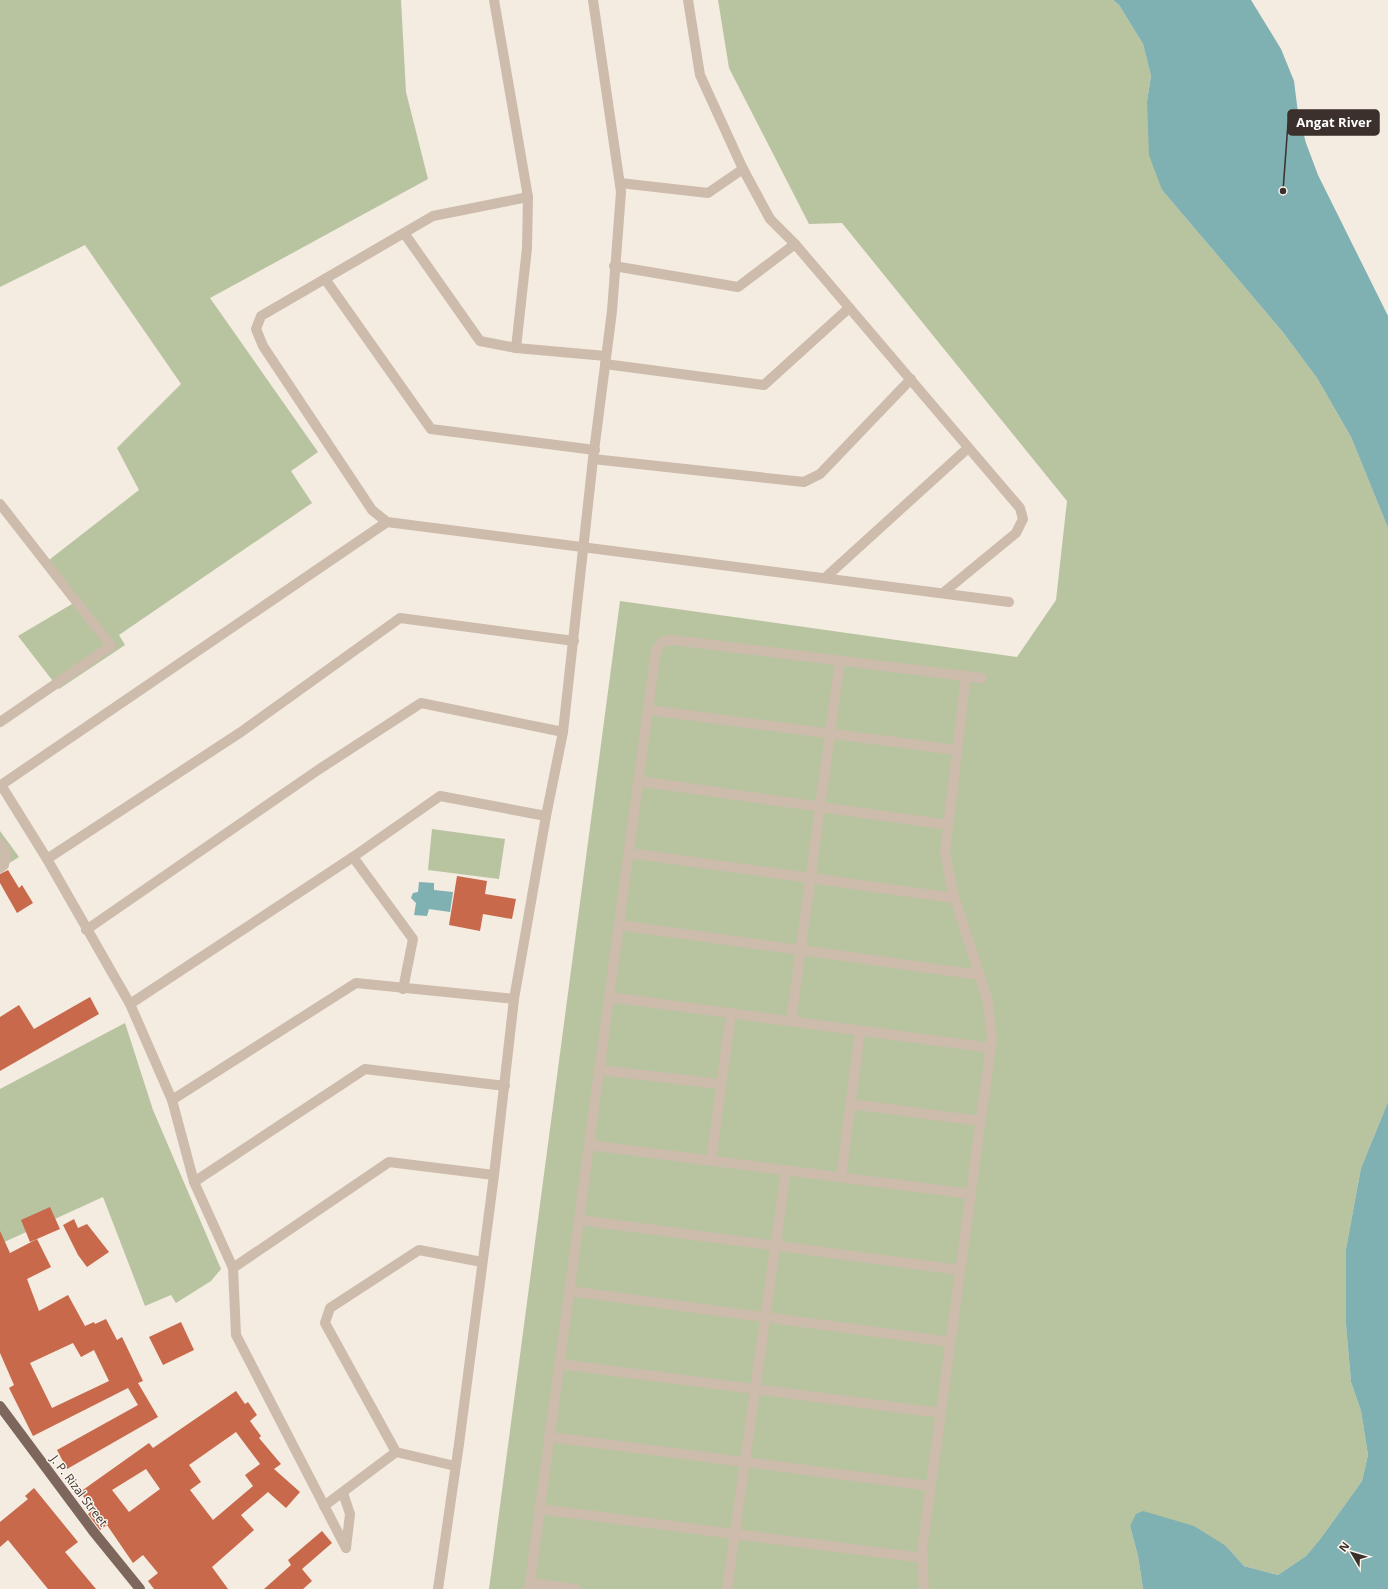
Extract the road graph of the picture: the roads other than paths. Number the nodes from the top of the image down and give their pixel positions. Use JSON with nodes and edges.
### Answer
{"nodes":[{"id":1,"x":494,"y":0,"type":"edge"},
{"id":2,"x":593,"y":0,"type":"edge"},
{"id":3,"x":688,"y":0,"type":"edge"},
{"id":4,"x":743,"y":169,"type":"junction"},
{"id":5,"x":620,"y":183,"type":"junction"},
{"id":6,"x":528,"y":197,"type":"junction"},
{"id":7,"x":404,"y":233,"type":"junction"},
{"id":8,"x":795,"y":244,"type":"junction"},
{"id":9,"x":614,"y":266,"type":"junction"},
{"id":10,"x":325,"y":279,"type":"junction"},
{"id":11,"x":849,"y":308,"type":"junction"},
{"id":12,"x":516,"y":348,"type":"junction"},
{"id":13,"x":606,"y":360,"type":"junction"},
{"id":14,"x":911,"y":379,"type":"junction"},
{"id":15,"x":968,"y":448,"type":"junction"},
{"id":16,"x":594,"y":454,"type":"junction"},
{"id":17,"x":0,"y":504,"type":"edge"},
{"id":18,"x":387,"y":522,"type":"junction"},
{"id":19,"x":585,"y":548,"type":"junction"},
{"id":20,"x":826,"y":577,"type":"junction"},
{"id":21,"x":943,"y":593,"type":"junction"},
{"id":22,"x":1009,"y":602,"type":"dead end"},
{"id":23,"x":574,"y":642,"type":"junction"},
{"id":24,"x":840,"y":660,"type":"junction"},
{"id":25,"x":966,"y":676,"type":"junction"},
{"id":26,"x":982,"y":678,"type":"dead end"},
{"id":27,"x":648,"y":710,"type":"junction"},
{"id":28,"x":0,"y":722,"type":"edge"},
{"id":29,"x":563,"y":732,"type":"junction"},
{"id":30,"x":830,"y":733,"type":"junction"},
{"id":31,"x":957,"y":750,"type":"junction"},
{"id":32,"x":638,"y":781,"type":"junction"},
{"id":33,"x":820,"y":807,"type":"junction"},
{"id":34,"x":546,"y":816,"type":"junction"},
{"id":35,"x":948,"y":825,"type":"junction"},
{"id":36,"x":0,"y":843,"type":"edge"},
{"id":37,"x":629,"y":853,"type":"junction"},
{"id":38,"x":353,"y":857,"type":"junction"},
{"id":39,"x":47,"y":858,"type":"junction"},
{"id":40,"x":0,"y":868,"type":"edge"},
{"id":41,"x":810,"y":878,"type":"junction"},
{"id":42,"x":954,"y":898,"type":"junction"},
{"id":43,"x":619,"y":925,"type":"junction"},
{"id":44,"x":86,"y":930,"type":"junction"},
{"id":45,"x":800,"y":950,"type":"junction"},
{"id":46,"x":980,"y":975,"type":"junction"},
{"id":47,"x":403,"y":989,"type":"junction"},
{"id":48,"x":609,"y":997,"type":"junction"},
{"id":49,"x":514,"y":999,"type":"junction"},
{"id":50,"x":130,"y":1004,"type":"junction"},
{"id":51,"x":731,"y":1013,"type":"junction"},
{"id":52,"x":791,"y":1021,"type":"junction"},
{"id":53,"x":860,"y":1031,"type":"junction"},
{"id":54,"x":990,"y":1048,"type":"junction"},
{"id":55,"x":599,"y":1070,"type":"junction"},
{"id":56,"x":720,"y":1084,"type":"junction"},
{"id":57,"x":505,"y":1086,"type":"junction"},
{"id":58,"x":172,"y":1100,"type":"junction"},
{"id":59,"x":850,"y":1104,"type":"junction"},
{"id":60,"x":980,"y":1121,"type":"junction"},
{"id":61,"x":589,"y":1145,"type":"junction"},
{"id":62,"x":711,"y":1160,"type":"junction"},
{"id":63,"x":786,"y":1170,"type":"junction"},
{"id":64,"x":494,"y":1175,"type":"junction"},
{"id":65,"x":841,"y":1177,"type":"junction"},
{"id":66,"x":194,"y":1182,"type":"junction"},
{"id":67,"x":971,"y":1194,"type":"junction"},
{"id":68,"x":579,"y":1220,"type":"junction"},
{"id":69,"x":775,"y":1246,"type":"junction"},
{"id":70,"x":482,"y":1262,"type":"junction"},
{"id":71,"x":233,"y":1268,"type":"junction"},
{"id":72,"x":960,"y":1270,"type":"junction"},
{"id":73,"x":569,"y":1291,"type":"junction"},
{"id":74,"x":766,"y":1317,"type":"junction"},
{"id":75,"x":951,"y":1342,"type":"junction"},
{"id":76,"x":559,"y":1364,"type":"junction"},
{"id":77,"x":755,"y":1389,"type":"junction"},
{"id":78,"x":0,"y":1406,"type":"edge"},
{"id":79,"x":941,"y":1413,"type":"junction"},
{"id":80,"x":549,"y":1437,"type":"junction"},
{"id":81,"x":396,"y":1452,"type":"junction"},
{"id":82,"x":745,"y":1462,"type":"junction"},
{"id":83,"x":455,"y":1466,"type":"junction"},
{"id":84,"x":931,"y":1486,"type":"junction"},
{"id":85,"x":343,"y":1493,"type":"junction"},
{"id":86,"x":324,"y":1506,"type":"junction"},
{"id":87,"x":540,"y":1509,"type":"junction"},
{"id":88,"x":735,"y":1534,"type":"junction"},
{"id":89,"x":923,"y":1558,"type":"junction"},
{"id":90,"x":529,"y":1586,"type":"edge"},
{"id":91,"x":140,"y":1589,"type":"edge"},
{"id":92,"x":438,"y":1589,"type":"edge"},
{"id":93,"x":576,"y":1589,"type":"edge"},
{"id":94,"x":727,"y":1589,"type":"edge"},
{"id":95,"x":924,"y":1589,"type":"edge"}],
"edges":[{"from":1,"to":6,"type":"street"},
{"from":2,"to":5,"type":"street"},
{"from":3,"to":4,"type":"street"},
{"from":4,"to":5,"type":"street"},
{"from":4,"to":8,"type":"street"},
{"from":5,"to":9,"type":"street"},
{"from":6,"to":7,"type":"street"},
{"from":6,"to":12,"type":"street"},
{"from":7,"to":10,"type":"street"},
{"from":7,"to":12,"type":"street"},
{"from":8,"to":9,"type":"street"},
{"from":8,"to":11,"type":"street"},
{"from":9,"to":13,"type":"street"},
{"from":10,"to":16,"type":"street"},
{"from":10,"to":18,"type":"street"},
{"from":11,"to":13,"type":"street"},
{"from":11,"to":14,"type":"street"},
{"from":12,"to":13,"type":"street"},
{"from":13,"to":16,"type":"street"},
{"from":14,"to":15,"type":"street"},
{"from":14,"to":16,"type":"street"},
{"from":15,"to":20,"type":"street"},
{"from":15,"to":21,"type":"street"},
{"from":16,"to":19,"type":"street"},
{"from":17,"to":28,"type":"street"},
{"from":18,"to":19,"type":"street"},
{"from":18,"to":39,"type":"street"},
{"from":19,"to":20,"type":"street"},
{"from":19,"to":23,"type":"street"},
{"from":20,"to":21,"type":"street"},
{"from":21,"to":22,"type":"street"},
{"from":23,"to":29,"type":"street"},
{"from":23,"to":39,"type":"street"},
{"from":24,"to":25,"type":"street"},
{"from":24,"to":27,"type":"street"},
{"from":24,"to":30,"type":"street"},
{"from":25,"to":26,"type":"street"},
{"from":25,"to":31,"type":"street"},
{"from":27,"to":30,"type":"street"},
{"from":27,"to":32,"type":"street"},
{"from":29,"to":34,"type":"street"},
{"from":29,"to":44,"type":"street"},
{"from":30,"to":31,"type":"street"},
{"from":30,"to":33,"type":"street"},
{"from":31,"to":35,"type":"street"},
{"from":32,"to":33,"type":"street"},
{"from":32,"to":37,"type":"street"},
{"from":33,"to":35,"type":"street"},
{"from":33,"to":41,"type":"street"},
{"from":34,"to":38,"type":"street"},
{"from":34,"to":49,"type":"street"},
{"from":35,"to":42,"type":"street"},
{"from":36,"to":40,"type":"street"},
{"from":37,"to":41,"type":"street"},
{"from":37,"to":43,"type":"street"},
{"from":38,"to":47,"type":"street"},
{"from":38,"to":50,"type":"street"},
{"from":39,"to":44,"type":"street"},
{"from":41,"to":42,"type":"street"},
{"from":41,"to":45,"type":"street"},
{"from":42,"to":46,"type":"street"},
{"from":43,"to":45,"type":"street"},
{"from":43,"to":48,"type":"street"},
{"from":44,"to":50,"type":"street"},
{"from":45,"to":46,"type":"street"},
{"from":45,"to":52,"type":"street"},
{"from":46,"to":54,"type":"street"},
{"from":47,"to":49,"type":"street"},
{"from":47,"to":58,"type":"street"},
{"from":48,"to":51,"type":"street"},
{"from":48,"to":55,"type":"street"},
{"from":49,"to":57,"type":"street"},
{"from":50,"to":58,"type":"street"},
{"from":51,"to":52,"type":"street"},
{"from":51,"to":56,"type":"street"},
{"from":52,"to":53,"type":"street"},
{"from":53,"to":54,"type":"street"},
{"from":53,"to":59,"type":"street"},
{"from":54,"to":60,"type":"street"},
{"from":55,"to":56,"type":"street"},
{"from":55,"to":61,"type":"street"},
{"from":56,"to":62,"type":"street"},
{"from":57,"to":64,"type":"street"},
{"from":57,"to":66,"type":"street"},
{"from":58,"to":66,"type":"street"},
{"from":59,"to":60,"type":"street"},
{"from":59,"to":65,"type":"street"},
{"from":60,"to":67,"type":"street"},
{"from":61,"to":62,"type":"street"},
{"from":61,"to":68,"type":"street"},
{"from":62,"to":63,"type":"street"},
{"from":63,"to":65,"type":"street"},
{"from":63,"to":69,"type":"street"},
{"from":64,"to":70,"type":"street"},
{"from":64,"to":71,"type":"street"},
{"from":65,"to":67,"type":"street"},
{"from":66,"to":71,"type":"street"},
{"from":67,"to":72,"type":"street"},
{"from":68,"to":69,"type":"street"},
{"from":68,"to":73,"type":"street"},
{"from":69,"to":72,"type":"street"},
{"from":69,"to":74,"type":"street"},
{"from":70,"to":81,"type":"street"},
{"from":70,"to":83,"type":"street"},
{"from":71,"to":86,"type":"street"},
{"from":72,"to":75,"type":"street"},
{"from":73,"to":74,"type":"street"},
{"from":73,"to":76,"type":"street"},
{"from":74,"to":75,"type":"street"},
{"from":74,"to":77,"type":"street"},
{"from":75,"to":79,"type":"street"},
{"from":76,"to":77,"type":"street"},
{"from":76,"to":80,"type":"street"},
{"from":77,"to":79,"type":"street"},
{"from":77,"to":82,"type":"street"},
{"from":78,"to":91,"type":"main road","name":"J. P. Rizal Street"},
{"from":79,"to":84,"type":"street"},
{"from":80,"to":82,"type":"street"},
{"from":80,"to":87,"type":"street"},
{"from":81,"to":83,"type":"street"},
{"from":81,"to":85,"type":"street"},
{"from":82,"to":84,"type":"street"},
{"from":82,"to":88,"type":"street"},
{"from":83,"to":92,"type":"street"},
{"from":84,"to":89,"type":"street"},
{"from":85,"to":86,"type":"street"},
{"from":85,"to":86,"type":"street"},
{"from":87,"to":88,"type":"street"},
{"from":87,"to":90,"type":"street"},
{"from":88,"to":89,"type":"street"},
{"from":88,"to":94,"type":"street"},
{"from":89,"to":95,"type":"street"},
{"from":90,"to":93,"type":"street"}]}
